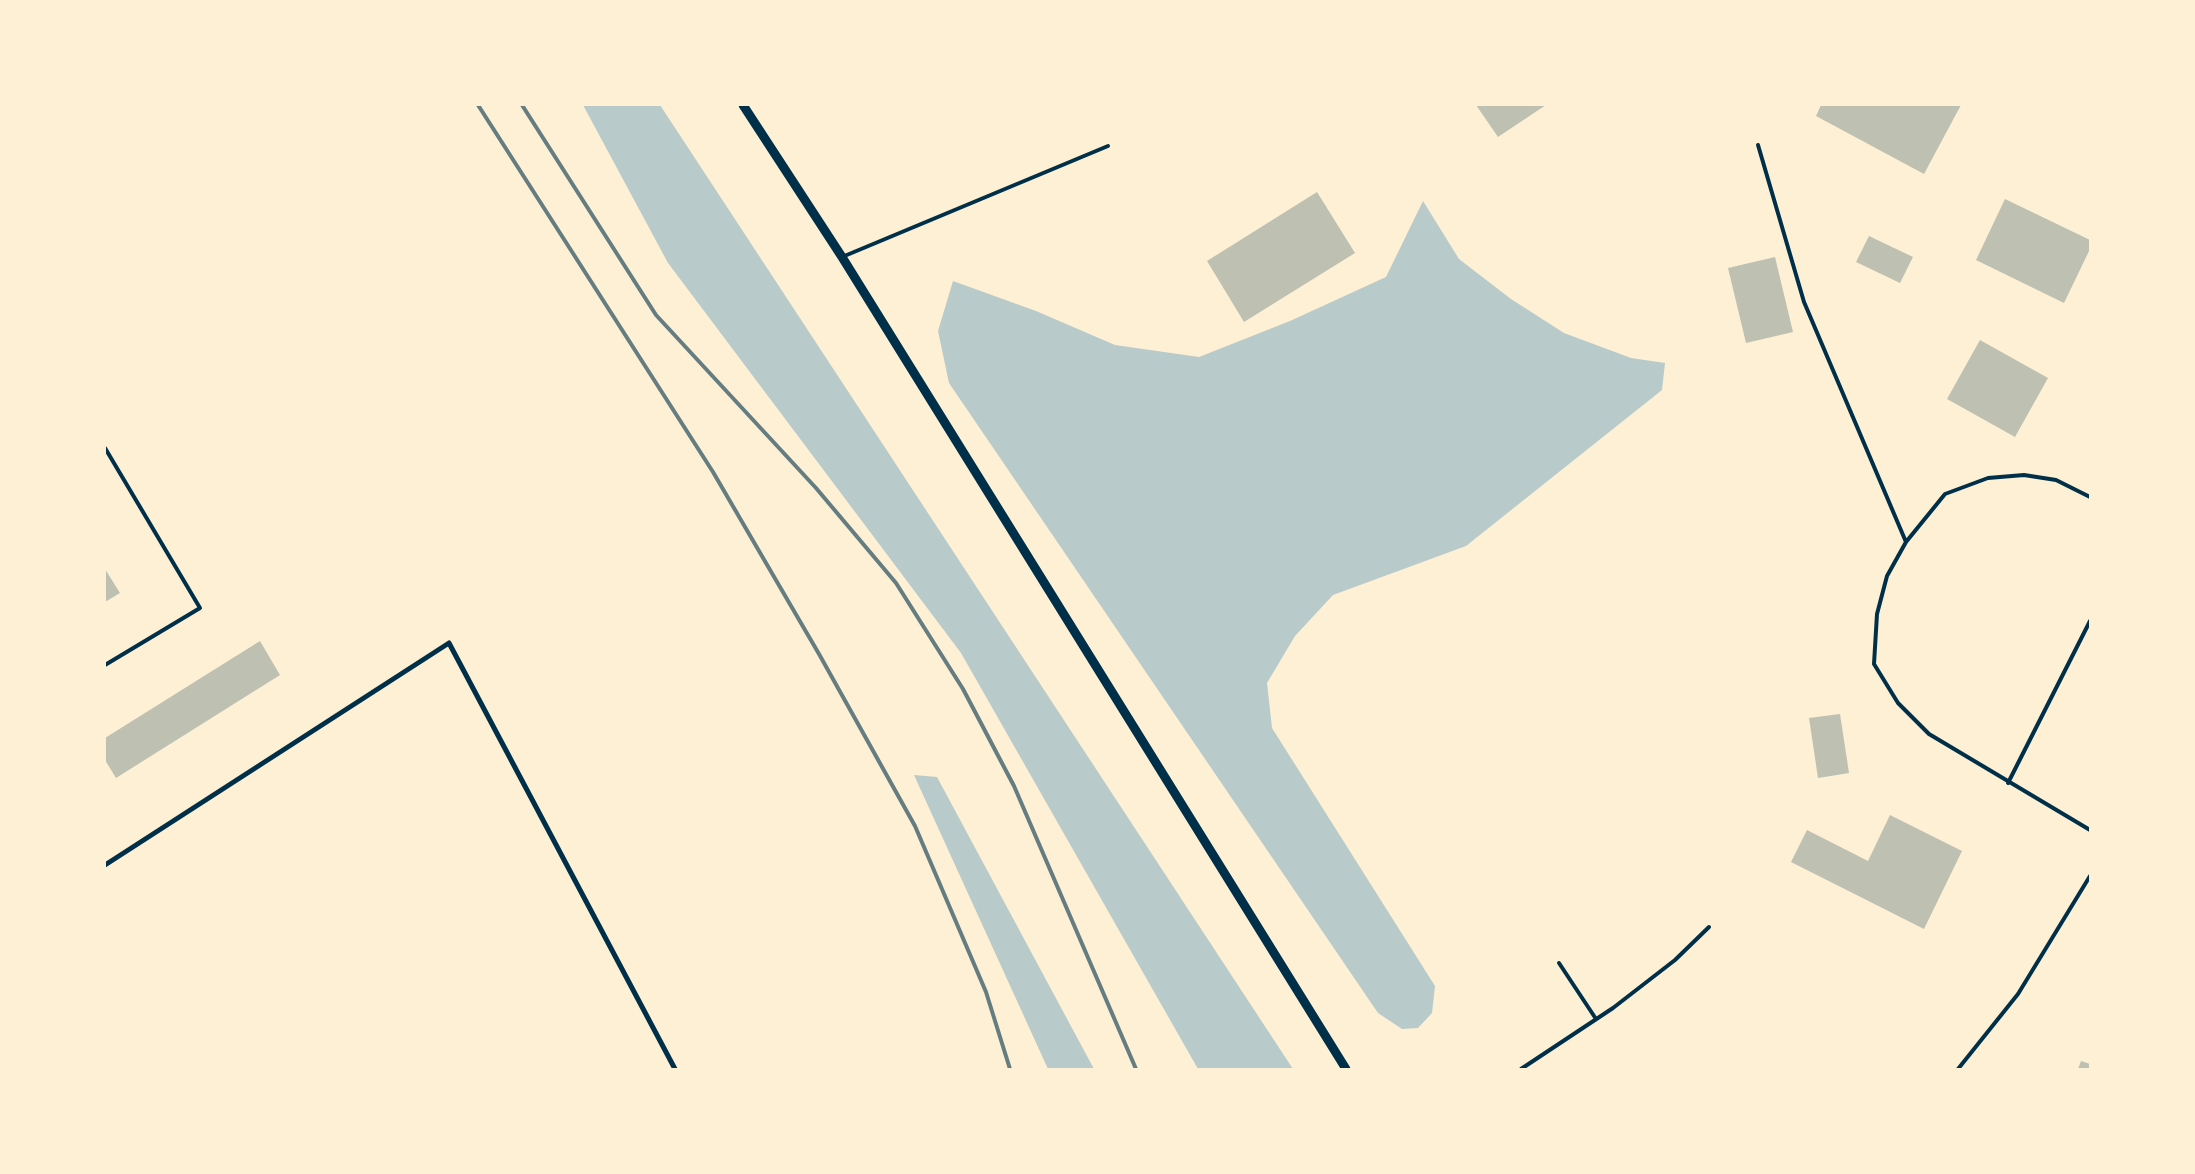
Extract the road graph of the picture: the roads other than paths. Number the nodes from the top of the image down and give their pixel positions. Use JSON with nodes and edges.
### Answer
{"nodes":[{"id":1,"x":743,"y":105,"type":"edge"},
{"id":2,"x":1758,"y":145,"type":"dead end"},
{"id":3,"x":1108,"y":146,"type":"dead end"},
{"id":4,"x":842,"y":258,"type":"junction"},
{"id":5,"x":105,"y":448,"type":"edge"},
{"id":6,"x":2090,"y":498,"type":"edge"},
{"id":7,"x":1906,"y":542,"type":"junction"},
{"id":8,"x":2090,"y":621,"type":"edge"},
{"id":9,"x":105,"y":665,"type":"edge"},
{"id":10,"x":2008,"y":783,"type":"junction"},
{"id":11,"x":2090,"y":830,"type":"edge"},
{"id":12,"x":105,"y":865,"type":"edge"},
{"id":13,"x":2090,"y":876,"type":"edge"},
{"id":14,"x":1709,"y":927,"type":"dead end"},
{"id":15,"x":1559,"y":962,"type":"dead end"},
{"id":16,"x":1596,"y":1018,"type":"junction"},
{"id":17,"x":675,"y":1069,"type":"edge"},
{"id":18,"x":1346,"y":1069,"type":"edge"},
{"id":19,"x":1521,"y":1069,"type":"edge"},
{"id":20,"x":1958,"y":1069,"type":"edge"}],
"edges":[{"from":1,"to":4,"type":"street"},
{"from":2,"to":7,"type":"lane"},
{"from":3,"to":4,"type":"lane"},
{"from":4,"to":18,"type":"street"},
{"from":5,"to":9,"type":"lane"},
{"from":6,"to":7,"type":"lane"},
{"from":7,"to":10,"type":"lane"},
{"from":8,"to":10,"type":"lane"},
{"from":10,"to":11,"type":"lane"},
{"from":12,"to":17,"type":"street"},
{"from":13,"to":20,"type":"lane"},
{"from":14,"to":16,"type":"lane"},
{"from":15,"to":16,"type":"lane"},
{"from":16,"to":19,"type":"lane"}]}
